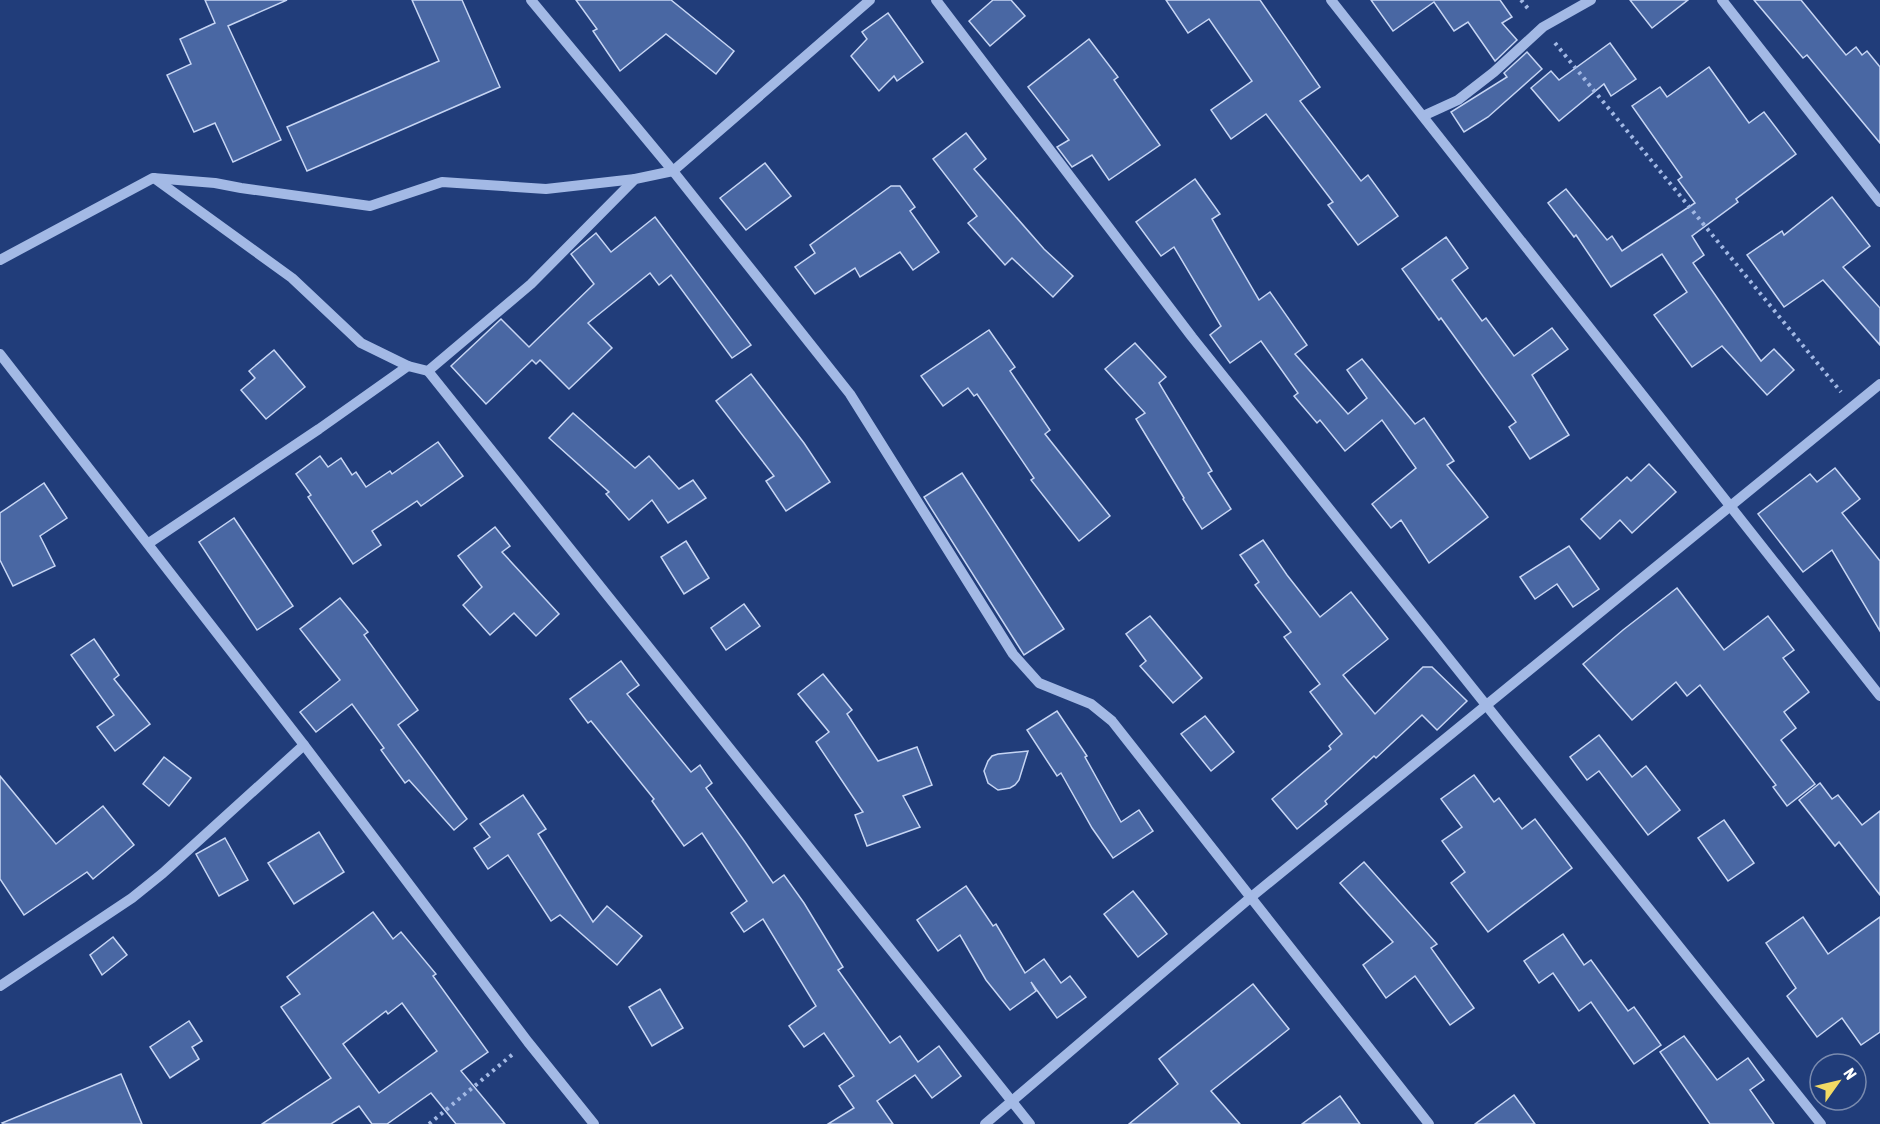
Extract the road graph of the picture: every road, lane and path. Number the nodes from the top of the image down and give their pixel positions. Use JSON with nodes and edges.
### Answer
{"nodes":[{"id":1,"x":531,"y":0,"type":"edge"},
{"id":2,"x":870,"y":0,"type":"edge"},
{"id":3,"x":936,"y":0,"type":"edge"},
{"id":4,"x":1331,"y":0,"type":"edge"},
{"id":5,"x":1591,"y":0,"type":"edge"},
{"id":6,"x":1722,"y":0,"type":"edge"},
{"id":7,"x":1543,"y":27,"type":"junction"},
{"id":8,"x":1423,"y":116,"type":"junction"},
{"id":9,"x":673,"y":171,"type":"junction"},
{"id":10,"x":153,"y":178,"type":"junction"},
{"id":11,"x":636,"y":179,"type":"junction"},
{"id":12,"x":1880,"y":202,"type":"edge"},
{"id":13,"x":0,"y":260,"type":"edge"},
{"id":14,"x":0,"y":354,"type":"edge"},
{"id":15,"x":408,"y":366,"type":"junction"},
{"id":16,"x":428,"y":371,"type":"junction"},
{"id":17,"x":1880,"y":384,"type":"edge"},
{"id":18,"x":1853,"y":407,"type":"junction"},
{"id":19,"x":1731,"y":506,"type":"junction"},
{"id":20,"x":149,"y":543,"type":"junction"},
{"id":21,"x":1880,"y":696,"type":"edge"},
{"id":22,"x":1485,"y":705,"type":"junction"},
{"id":23,"x":304,"y":745,"type":"junction"},
{"id":24,"x":1251,"y":898,"type":"junction"},
{"id":25,"x":0,"y":986,"type":"edge"},
{"id":26,"x":528,"y":1042,"type":"junction"},
{"id":27,"x":1012,"y":1101,"type":"junction"},
{"id":28,"x":429,"y":1124,"type":"edge"},
{"id":29,"x":594,"y":1124,"type":"edge"},
{"id":30,"x":985,"y":1124,"type":"edge"},
{"id":31,"x":1030,"y":1124,"type":"edge"},
{"id":32,"x":1429,"y":1124,"type":"edge"},
{"id":33,"x":1821,"y":1124,"type":"edge"}],
"edges":[{"from":1,"to":9,"type":"street"},
{"from":2,"to":9,"type":"street"},
{"from":3,"to":22,"type":"street"},
{"from":4,"to":8,"type":"street"},
{"from":5,"to":7,"type":"street"},
{"from":6,"to":12,"type":"street"},
{"from":7,"to":8,"type":"street"},
{"from":7,"to":18,"type":"path"},
{"from":8,"to":19,"type":"street"},
{"from":9,"to":11,"type":"street"},
{"from":9,"to":24,"type":"street"},
{"from":10,"to":11,"type":"street"},
{"from":10,"to":13,"type":"street"},
{"from":10,"to":15,"type":"street"},
{"from":11,"to":16,"type":"street"},
{"from":14,"to":20,"type":"street"},
{"from":15,"to":16,"type":"street"},
{"from":15,"to":20,"type":"street"},
{"from":16,"to":27,"type":"street"},
{"from":17,"to":18,"type":"street"},
{"from":18,"to":19,"type":"street"},
{"from":19,"to":21,"type":"street"},
{"from":19,"to":22,"type":"street"},
{"from":20,"to":23,"type":"street"},
{"from":22,"to":24,"type":"street"},
{"from":22,"to":33,"type":"street"},
{"from":23,"to":25,"type":"street"},
{"from":23,"to":26,"type":"street"},
{"from":24,"to":27,"type":"street"},
{"from":24,"to":32,"type":"street"},
{"from":26,"to":28,"type":"path"},
{"from":26,"to":29,"type":"street"},
{"from":27,"to":30,"type":"street"},
{"from":27,"to":31,"type":"street"}]}
